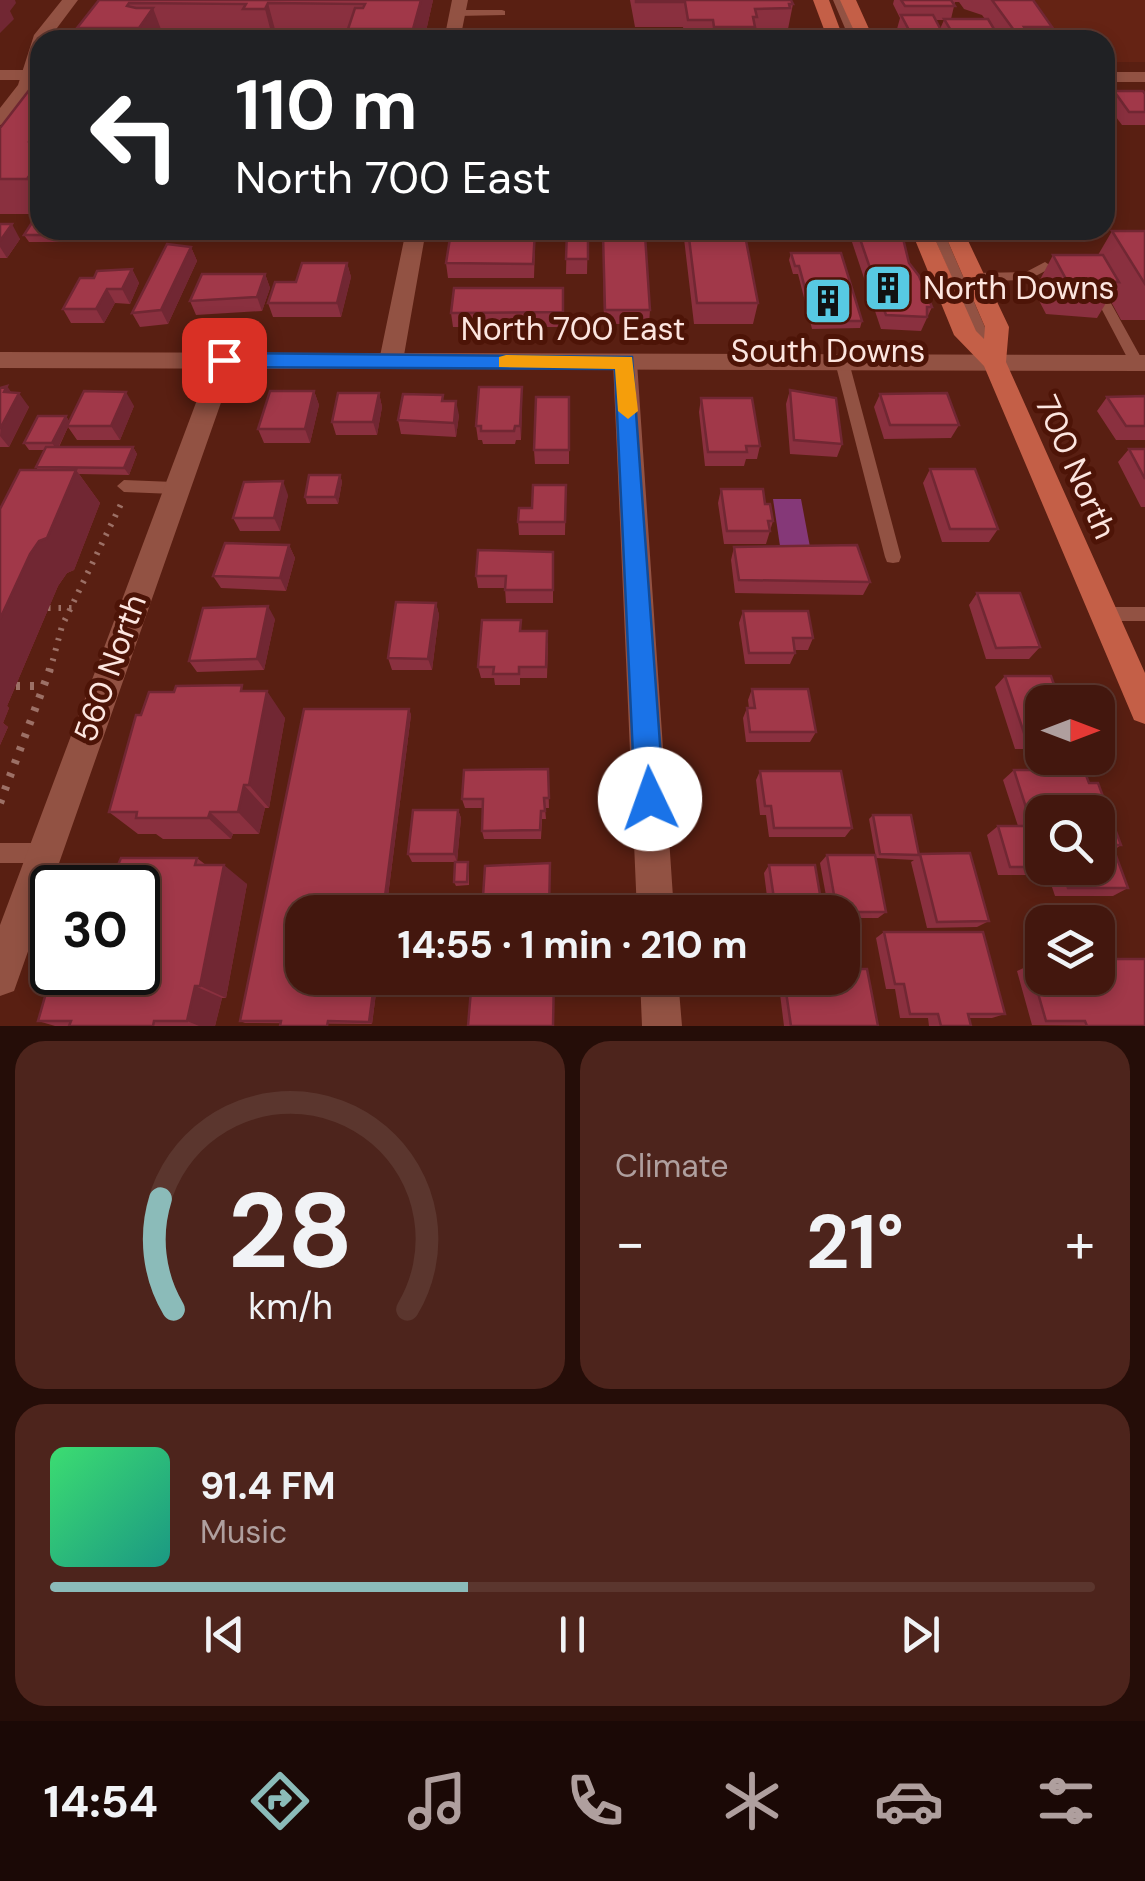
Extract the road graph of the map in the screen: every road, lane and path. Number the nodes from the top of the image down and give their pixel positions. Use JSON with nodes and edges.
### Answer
{"nodes":[{"id":1,"x":70,"y":0,"type":"edge"},
{"id":2,"x":821,"y":0,"type":"edge"},
{"id":3,"x":829,"y":0,"type":"edge"},
{"id":4,"x":838,"y":0,"type":"edge"},
{"id":5,"x":848,"y":0,"type":"edge"},
{"id":6,"x":458,"y":6,"type":"edge"},
{"id":7,"x":502,"y":13,"type":"dead end"},
{"id":8,"x":46,"y":30,"type":"edge"},
{"id":9,"x":832,"y":30,"type":"edge"},
{"id":10,"x":841,"y":30,"type":"edge"},
{"id":11,"x":850,"y":30,"type":"edge"},
{"id":12,"x":862,"y":30,"type":"edge"},
{"id":13,"x":30,"y":71,"type":"edge"},
{"id":14,"x":29,"y":74,"type":"junction"},
{"id":15,"x":0,"y":75,"type":"edge"},
{"id":16,"x":1115,"y":77,"type":"edge"},
{"id":17,"x":1145,"y":77,"type":"edge"},
{"id":18,"x":0,"y":120,"type":"edge"},
{"id":19,"x":414,"y":240,"type":"edge"},
{"id":20,"x":925,"y":240,"type":"edge"},
{"id":21,"x":941,"y":240,"type":"edge"},
{"id":22,"x":957,"y":240,"type":"edge"},
{"id":23,"x":1045,"y":266,"type":"dead end"},
{"id":24,"x":974,"y":277,"type":"junction"},
{"id":25,"x":1090,"y":277,"type":"edge"},
{"id":26,"x":0,"y":360,"type":"edge"},
{"id":27,"x":224,"y":360,"type":"junction"},
{"id":28,"x":391,"y":362,"type":"junction"},
{"id":29,"x":625,"y":362,"type":"junction"},
{"id":30,"x":842,"y":362,"type":"junction"},
{"id":31,"x":994,"y":362,"type":"junction"},
{"id":32,"x":1141,"y":363,"type":"edge"},
{"id":33,"x":128,"y":486,"type":"joint"},
{"id":34,"x":174,"y":488,"type":"junction"},
{"id":35,"x":95,"y":539,"type":"dead end"},
{"id":36,"x":106,"y":540,"type":"junction"},
{"id":37,"x":893,"y":556,"type":"dead end"},
{"id":38,"x":48,"y":608,"type":"dead end"},
{"id":39,"x":72,"y":608,"type":"junction"},
{"id":40,"x":1103,"y":614,"type":"junction"},
{"id":41,"x":1145,"y":614,"type":"edge"},
{"id":42,"x":16,"y":686,"type":"dead end"},
{"id":43,"x":44,"y":686,"type":"junction"},
{"id":44,"x":1145,"y":709,"type":"edge"},
{"id":45,"x":0,"y":774,"type":"edge"},
{"id":46,"x":11,"y":774,"type":"junction"},
{"id":47,"x":0,"y":803,"type":"edge"},
{"id":48,"x":0,"y":853,"type":"edge"},
{"id":49,"x":43,"y":854,"type":"junction"},
{"id":50,"x":655,"y":895,"type":"edge"},
{"id":51,"x":0,"y":978,"type":"edge"},
{"id":52,"x":660,"y":995,"type":"edge"},
{"id":53,"x":662,"y":1026,"type":"edge"}],
"edges":[{"from":1,"to":8,"type":"street"},
{"from":2,"to":9,"type":"main road"},
{"from":3,"to":10,"type":"lane"},
{"from":4,"to":11,"type":"lane"},
{"from":5,"to":12,"type":"main road"},
{"from":6,"to":7,"type":"lane"},
{"from":13,"to":14,"type":"street"},
{"from":14,"to":15,"type":"street"},
{"from":14,"to":18,"type":"street"},
{"from":16,"to":17,"type":"street"},
{"from":19,"to":28,"type":"street"},
{"from":20,"to":31,"type":"main road"},
{"from":21,"to":31,"type":"lane"},
{"from":22,"to":24,"type":"main road"},
{"from":23,"to":24,"type":"lane"},
{"from":24,"to":31,"type":"main road"},
{"from":25,"to":32,"type":"lane"},
{"from":26,"to":27,"type":"street","name":"North 700 East"},
{"from":27,"to":28,"type":"street","name":"North 700 East"},
{"from":27,"to":34,"type":"street","name":"560 North"},
{"from":28,"to":29,"type":"street","name":"North 700 East"},
{"from":29,"to":30,"type":"street","name":"North 700 East"},
{"from":29,"to":50,"type":"street"},
{"from":30,"to":31,"type":"street","name":"North 700 East"},
{"from":30,"to":37,"type":"lane"},
{"from":31,"to":32,"type":"street","name":"North 700 East"},
{"from":31,"to":40,"type":"main road","name":"700 North"},
{"from":33,"to":34,"type":"lane"},
{"from":33,"to":36,"type":"path"},
{"from":34,"to":49,"type":"street","name":"560 North"},
{"from":35,"to":36,"type":"path"},
{"from":36,"to":39,"type":"path"},
{"from":38,"to":39,"type":"path"},
{"from":39,"to":43,"type":"path"},
{"from":40,"to":41,"type":"lane"},
{"from":40,"to":44,"type":"main road","name":"700 North"},
{"from":42,"to":43,"type":"path"},
{"from":43,"to":46,"type":"path"},
{"from":45,"to":46,"type":"path"},
{"from":46,"to":47,"type":"path"},
{"from":48,"to":49,"type":"lane"},
{"from":49,"to":51,"type":"street","name":"560 North"},
{"from":52,"to":53,"type":"street"}]}
